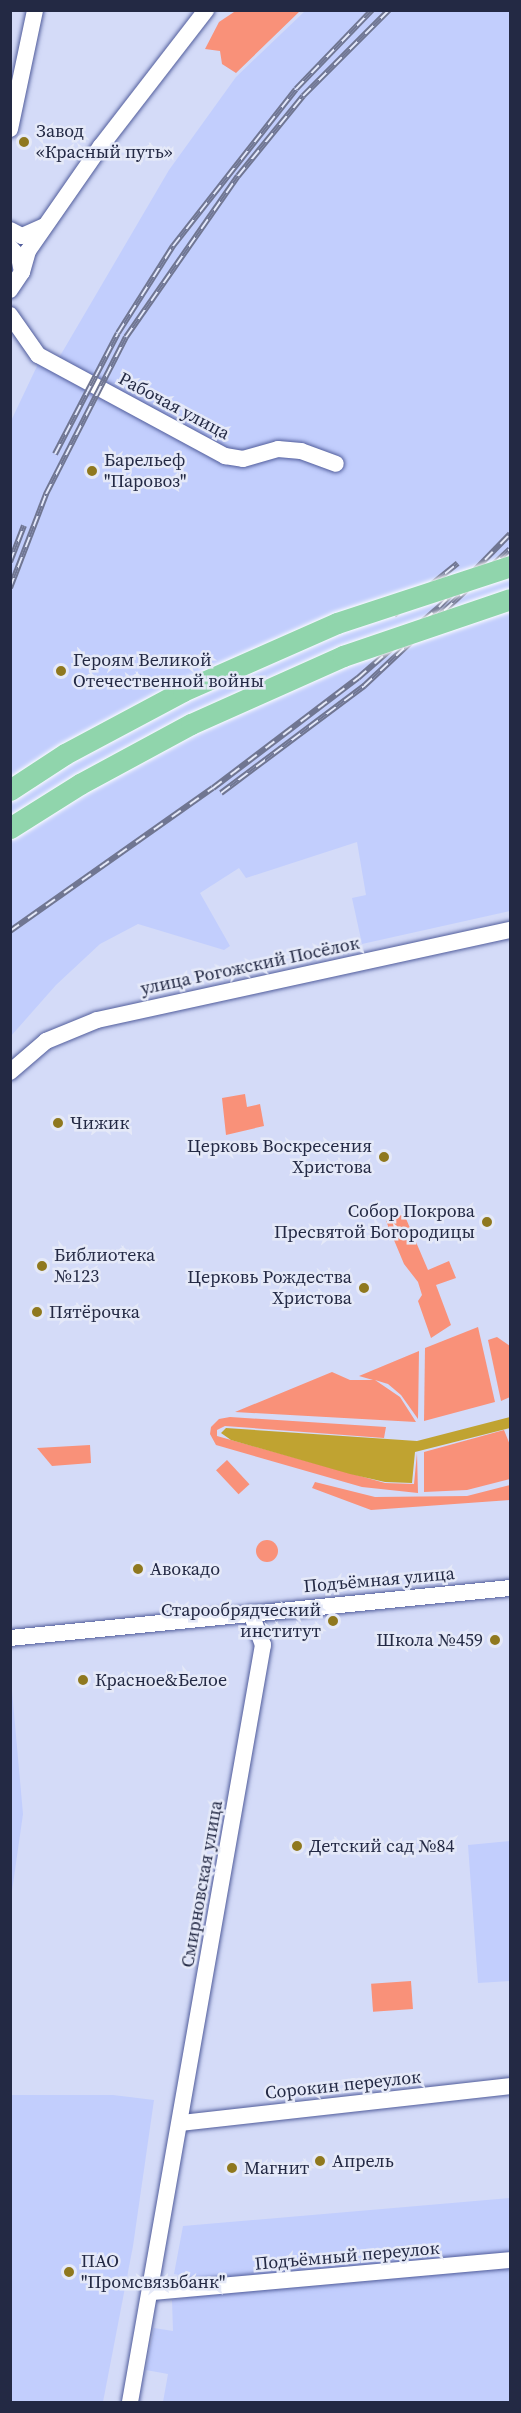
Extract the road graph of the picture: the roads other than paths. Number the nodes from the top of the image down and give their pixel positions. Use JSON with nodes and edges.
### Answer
{"nodes":[{"id":1,"x":35,"y":10,"type":"edge"},
{"id":2,"x":206,"y":10,"type":"edge"},
{"id":3,"x":10,"y":129,"type":"edge"},
{"id":4,"x":49,"y":222,"type":"junction"},
{"id":5,"x":10,"y":230,"type":"edge"},
{"id":6,"x":32,"y":245,"type":"junction"},
{"id":7,"x":10,"y":247,"type":"edge"},
{"id":8,"x":16,"y":282,"type":"edge"},
{"id":9,"x":13,"y":319,"type":"edge"},
{"id":10,"x":336,"y":464,"type":"dead end"},
{"id":11,"x":510,"y":566,"type":"edge"},
{"id":12,"x":510,"y":599,"type":"edge"},
{"id":13,"x":10,"y":790,"type":"edge"},
{"id":14,"x":10,"y":828,"type":"edge"},
{"id":15,"x":510,"y":930,"type":"edge"},
{"id":16,"x":10,"y":1071,"type":"edge"},
{"id":17,"x":510,"y":1588,"type":"edge"},
{"id":18,"x":251,"y":1612,"type":"junction"},
{"id":19,"x":10,"y":1638,"type":"edge"},
{"id":20,"x":510,"y":2086,"type":"edge"},
{"id":21,"x":181,"y":2123,"type":"junction"},
{"id":22,"x":510,"y":2260,"type":"edge"},
{"id":23,"x":152,"y":2292,"type":"junction"},
{"id":24,"x":130,"y":2403,"type":"edge"}],
"edges":[{"from":1,"to":3,"type":"street"},
{"from":2,"to":4,"type":"street"},
{"from":4,"to":5,"type":"street"},
{"from":4,"to":6,"type":"street"},
{"from":6,"to":7,"type":"street"},
{"from":6,"to":8,"type":"street"},
{"from":7,"to":8,"type":"street"},
{"from":8,"to":9,"type":"street"},
{"from":9,"to":10,"type":"street","name":"Рабочая улица"},
{"from":11,"to":13,"type":"main road","bridge":true},
{"from":12,"to":14,"type":"main road","bridge":true},
{"from":15,"to":16,"type":"street","name":"улица Рогожский Посёлок"},
{"from":17,"to":18,"type":"street","name":"Подъёмная улица"},
{"from":18,"to":19,"type":"street"},
{"from":18,"to":21,"type":"street","name":"Смирновская улица"},
{"from":20,"to":21,"type":"street","name":"Сорокин переулок"},
{"from":21,"to":23,"type":"street","name":"Смирновская улица"},
{"from":22,"to":23,"type":"street","name":"Подъёмный переулок"},
{"from":23,"to":24,"type":"street","name":"Смирновская улица"}]}
